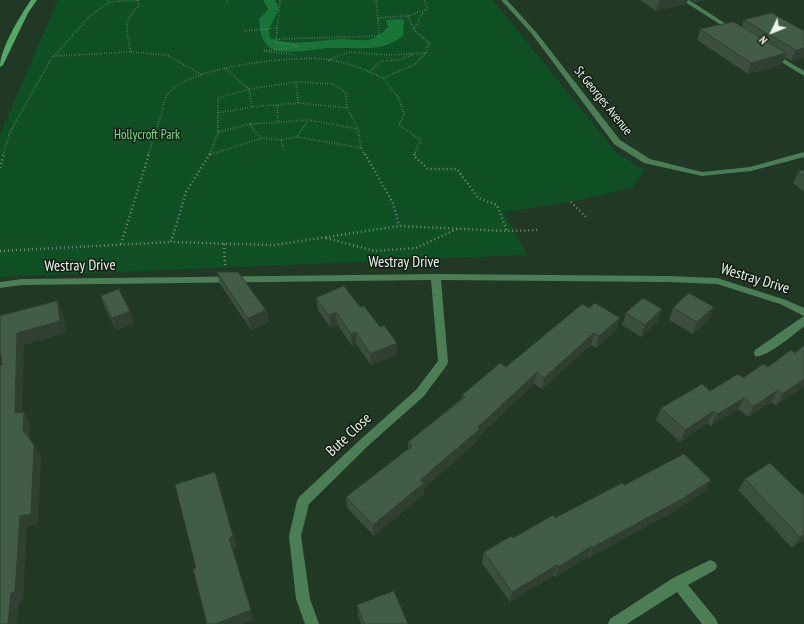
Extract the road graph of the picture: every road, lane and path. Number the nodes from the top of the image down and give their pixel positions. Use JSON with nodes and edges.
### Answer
{"nodes":[{"id":1,"x":34,"y":0,"type":"edge"},
{"id":2,"x":139,"y":0,"type":"edge"},
{"id":3,"x":280,"y":0,"type":"edge"},
{"id":4,"x":376,"y":0,"type":"edge"},
{"id":5,"x":424,"y":0,"type":"edge"},
{"id":6,"x":504,"y":0,"type":"edge"},
{"id":7,"x":685,"y":0,"type":"edge"},
{"id":8,"x":109,"y":1,"type":"edge"},
{"id":9,"x":423,"y":12,"type":"junction"},
{"id":10,"x":408,"y":16,"type":"junction"},
{"id":11,"x":378,"y":18,"type":"junction"},
{"id":12,"x":277,"y":28,"type":"junction"},
{"id":13,"x":414,"y":28,"type":"junction"},
{"id":14,"x":244,"y":31,"type":"dead end"},
{"id":15,"x":738,"y":33,"type":"edge"},
{"id":16,"x":276,"y":39,"type":"junction"},
{"id":17,"x":764,"y":49,"type":"edge"},
{"id":18,"x":131,"y":52,"type":"junction"},
{"id":19,"x":416,"y":53,"type":"junction"},
{"id":20,"x":426,"y":53,"type":"junction"},
{"id":21,"x":53,"y":56,"type":"junction"},
{"id":22,"x":296,"y":57,"type":"junction"},
{"id":23,"x":328,"y":60,"type":"junction"},
{"id":24,"x":0,"y":65,"type":"edge"},
{"id":25,"x":226,"y":69,"type":"junction"},
{"id":26,"x":370,"y":71,"type":"junction"},
{"id":27,"x":804,"y":74,"type":"edge"},
{"id":28,"x":202,"y":75,"type":"junction"},
{"id":29,"x":383,"y":78,"type":"junction"},
{"id":30,"x":296,"y":82,"type":"junction"},
{"id":31,"x":249,"y":89,"type":"junction"},
{"id":32,"x":298,"y":103,"type":"junction"},
{"id":33,"x":278,"y":105,"type":"junction"},
{"id":34,"x":252,"y":107,"type":"junction"},
{"id":35,"x":348,"y":108,"type":"junction"},
{"id":36,"x":218,"y":113,"type":"junction"},
{"id":37,"x":308,"y":120,"type":"junction"},
{"id":38,"x":278,"y":121,"type":"junction"},
{"id":39,"x":250,"y":124,"type":"junction"},
{"id":40,"x":358,"y":129,"type":"junction"},
{"id":41,"x":218,"y":132,"type":"junction"},
{"id":42,"x":297,"y":137,"type":"junction"},
{"id":43,"x":262,"y":138,"type":"junction"},
{"id":44,"x":281,"y":140,"type":"junction"},
{"id":45,"x":361,"y":148,"type":"junction"},
{"id":46,"x":284,"y":151,"type":"dead end"},
{"id":47,"x":210,"y":154,"type":"junction"},
{"id":48,"x":804,"y":154,"type":"edge"},
{"id":49,"x":0,"y":168,"type":"edge"},
{"id":50,"x":571,"y":202,"type":"dead end"},
{"id":51,"x":588,"y":218,"type":"dead end"},
{"id":52,"x":399,"y":226,"type":"junction"},
{"id":53,"x":458,"y":229,"type":"junction"},
{"id":54,"x":537,"y":230,"type":"dead end"},
{"id":55,"x":507,"y":231,"type":"junction"},
{"id":56,"x":324,"y":238,"type":"junction"},
{"id":57,"x":171,"y":242,"type":"junction"},
{"id":58,"x":121,"y":244,"type":"junction"},
{"id":59,"x":224,"y":244,"type":"junction"},
{"id":60,"x":0,"y":251,"type":"edge"},
{"id":61,"x":436,"y":278,"type":"junction"},
{"id":62,"x":226,"y":279,"type":"junction"},
{"id":63,"x":0,"y":285,"type":"edge"},
{"id":64,"x":804,"y":312,"type":"edge"},
{"id":65,"x":804,"y":320,"type":"edge"},
{"id":66,"x":759,"y":353,"type":"dead end"},
{"id":67,"x":710,"y":566,"type":"dead end"},
{"id":68,"x":678,"y":584,"type":"junction"},
{"id":69,"x":312,"y":624,"type":"edge"},
{"id":70,"x":615,"y":624,"type":"edge"},
{"id":71,"x":712,"y":624,"type":"edge"}],
"edges":[{"from":1,"to":24,"type":"street"},
{"from":2,"to":8,"type":"path"},
{"from":2,"to":18,"type":"path"},
{"from":3,"to":12,"type":"path"},
{"from":4,"to":11,"type":"path"},
{"from":5,"to":9,"type":"path"},
{"from":6,"to":48,"type":"street","name":"St Georges Avenue"},
{"from":7,"to":15,"type":"street"},
{"from":8,"to":21,"type":"path"},
{"from":9,"to":10,"type":"path"},
{"from":9,"to":13,"type":"path"},
{"from":10,"to":11,"type":"path"},
{"from":10,"to":13,"type":"path"},
{"from":11,"to":16,"type":"path"},
{"from":12,"to":14,"type":"path"},
{"from":12,"to":16,"type":"path"},
{"from":13,"to":20,"type":"path"},
{"from":16,"to":22,"type":"path"},
{"from":17,"to":27,"type":"street"},
{"from":18,"to":21,"type":"path"},
{"from":18,"to":28,"type":"path"},
{"from":19,"to":20,"type":"path"},
{"from":19,"to":23,"type":"path"},
{"from":19,"to":26,"type":"path"},
{"from":20,"to":29,"type":"path"},
{"from":21,"to":49,"type":"path"},
{"from":22,"to":23,"type":"path"},
{"from":22,"to":25,"type":"path"},
{"from":23,"to":26,"type":"path"},
{"from":25,"to":28,"type":"path"},
{"from":25,"to":31,"type":"path"},
{"from":26,"to":29,"type":"path"},
{"from":28,"to":58,"type":"path"},
{"from":29,"to":55,"type":"path"},
{"from":30,"to":31,"type":"path"},
{"from":30,"to":32,"type":"path"},
{"from":30,"to":35,"type":"path"},
{"from":31,"to":34,"type":"path"},
{"from":31,"to":36,"type":"path"},
{"from":32,"to":33,"type":"path"},
{"from":32,"to":35,"type":"path"},
{"from":33,"to":34,"type":"path"},
{"from":33,"to":38,"type":"path"},
{"from":34,"to":36,"type":"path"},
{"from":35,"to":40,"type":"path"},
{"from":36,"to":41,"type":"path"},
{"from":37,"to":38,"type":"path"},
{"from":37,"to":40,"type":"path"},
{"from":37,"to":42,"type":"path"},
{"from":38,"to":39,"type":"path"},
{"from":39,"to":41,"type":"path"},
{"from":39,"to":43,"type":"path"},
{"from":40,"to":45,"type":"path"},
{"from":41,"to":47,"type":"path"},
{"from":42,"to":44,"type":"path"},
{"from":42,"to":45,"type":"path"},
{"from":43,"to":44,"type":"path"},
{"from":43,"to":47,"type":"path"},
{"from":44,"to":46,"type":"path"},
{"from":45,"to":52,"type":"path"},
{"from":47,"to":57,"type":"path"},
{"from":50,"to":51,"type":"path"},
{"from":52,"to":53,"type":"path"},
{"from":52,"to":56,"type":"path"},
{"from":53,"to":55,"type":"path"},
{"from":53,"to":56,"type":"path"},
{"from":54,"to":55,"type":"path"},
{"from":56,"to":59,"type":"path"},
{"from":57,"to":58,"type":"path"},
{"from":57,"to":59,"type":"path"},
{"from":58,"to":60,"type":"path"},
{"from":59,"to":62,"type":"path"},
{"from":61,"to":62,"type":"street","name":"Westray Drive"},
{"from":61,"to":64,"type":"street","name":"Westray Drive"},
{"from":61,"to":69,"type":"street","name":"Bute Close"},
{"from":62,"to":63,"type":"street","name":"Westray Drive"},
{"from":65,"to":66,"type":"street"},
{"from":67,"to":68,"type":"street"},
{"from":68,"to":70,"type":"street"},
{"from":68,"to":71,"type":"street"}]}
